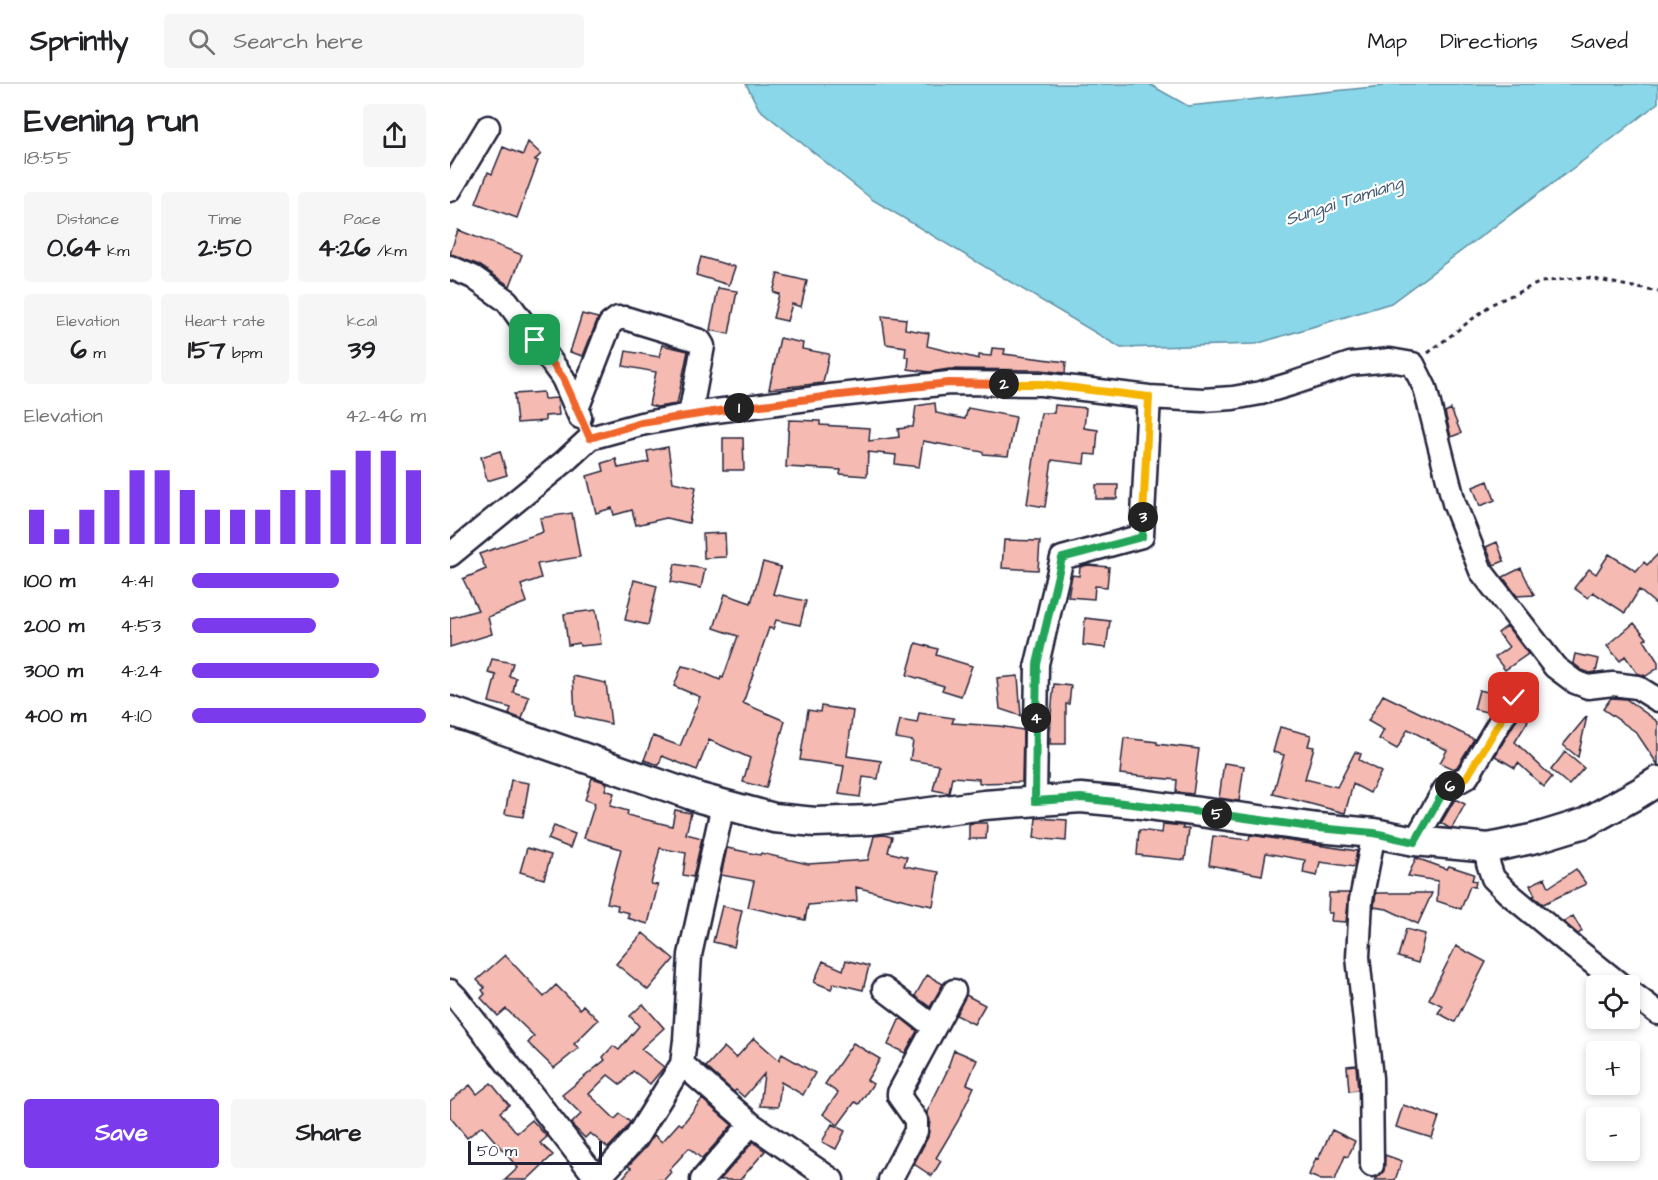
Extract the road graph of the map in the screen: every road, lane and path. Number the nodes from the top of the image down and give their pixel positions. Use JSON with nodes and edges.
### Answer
{"nodes":[{"id":1,"x":488,"y":127,"type":"dead end"},
{"id":2,"x":450,"y":190,"type":"edge"},
{"id":3,"x":450,"y":267,"type":"edge"},
{"id":4,"x":1658,"y":292,"type":"edge"},
{"id":5,"x":1413,"y":364,"type":"junction"},
{"id":6,"x":1149,"y":397,"type":"junction"},
{"id":7,"x":577,"y":410,"type":"junction"},
{"id":8,"x":690,"y":415,"type":"junction"},
{"id":9,"x":590,"y":438,"type":"junction"},
{"id":10,"x":450,"y":555,"type":"edge"},
{"id":11,"x":1514,"y":698,"type":"dead end"},
{"id":12,"x":1658,"y":700,"type":"edge"},
{"id":13,"x":450,"y":711,"type":"edge"},
{"id":14,"x":1658,"y":781,"type":"edge"},
{"id":15,"x":1035,"y":801,"type":"junction"},
{"id":16,"x":723,"y":805,"type":"junction"},
{"id":17,"x":1374,"y":833,"type":"junction"},
{"id":18,"x":1415,"y":842,"type":"junction"},
{"id":19,"x":1489,"y":848,"type":"junction"},
{"id":20,"x":1608,"y":975,"type":"edge"},
{"id":21,"x":884,"y":989,"type":"dead end"},
{"id":22,"x":450,"y":991,"type":"edge"},
{"id":23,"x":954,"y":991,"type":"dead end"},
{"id":24,"x":1640,"y":1000,"type":"edge"},
{"id":25,"x":1658,"y":1014,"type":"edge"},
{"id":26,"x":934,"y":1027,"type":"junction"},
{"id":27,"x":682,"y":1064,"type":"junction"},
{"id":28,"x":751,"y":1124,"type":"junction"},
{"id":29,"x":1372,"y":1165,"type":"dead end"},
{"id":30,"x":598,"y":1180,"type":"edge"},
{"id":31,"x":702,"y":1180,"type":"edge"},
{"id":32,"x":832,"y":1180,"type":"edge"},
{"id":33,"x":890,"y":1180,"type":"edge"}],
"edges":[{"from":1,"to":2,"type":"street"},
{"from":3,"to":7,"type":"street"},
{"from":4,"to":5,"type":"path"},
{"from":5,"to":6,"type":"street"},
{"from":5,"to":12,"type":"street"},
{"from":6,"to":8,"type":"street"},
{"from":6,"to":15,"type":"street"},
{"from":7,"to":8,"type":"street"},
{"from":7,"to":9,"type":"street"},
{"from":8,"to":9,"type":"street"},
{"from":9,"to":10,"type":"street"},
{"from":11,"to":18,"type":"street"},
{"from":13,"to":16,"type":"main road"},
{"from":14,"to":19,"type":"main road"},
{"from":15,"to":16,"type":"main road"},
{"from":15,"to":17,"type":"main road"},
{"from":16,"to":27,"type":"street"},
{"from":17,"to":18,"type":"main road"},
{"from":17,"to":29,"type":"street"},
{"from":18,"to":19,"type":"main road"},
{"from":19,"to":20,"type":"street"},
{"from":21,"to":26,"type":"street"},
{"from":22,"to":30,"type":"street"},
{"from":23,"to":26,"type":"street"},
{"from":24,"to":25,"type":"street"},
{"from":26,"to":33,"type":"street"},
{"from":27,"to":28,"type":"street"},
{"from":27,"to":30,"type":"street"},
{"from":28,"to":31,"type":"street"},
{"from":28,"to":32,"type":"street"}]}
